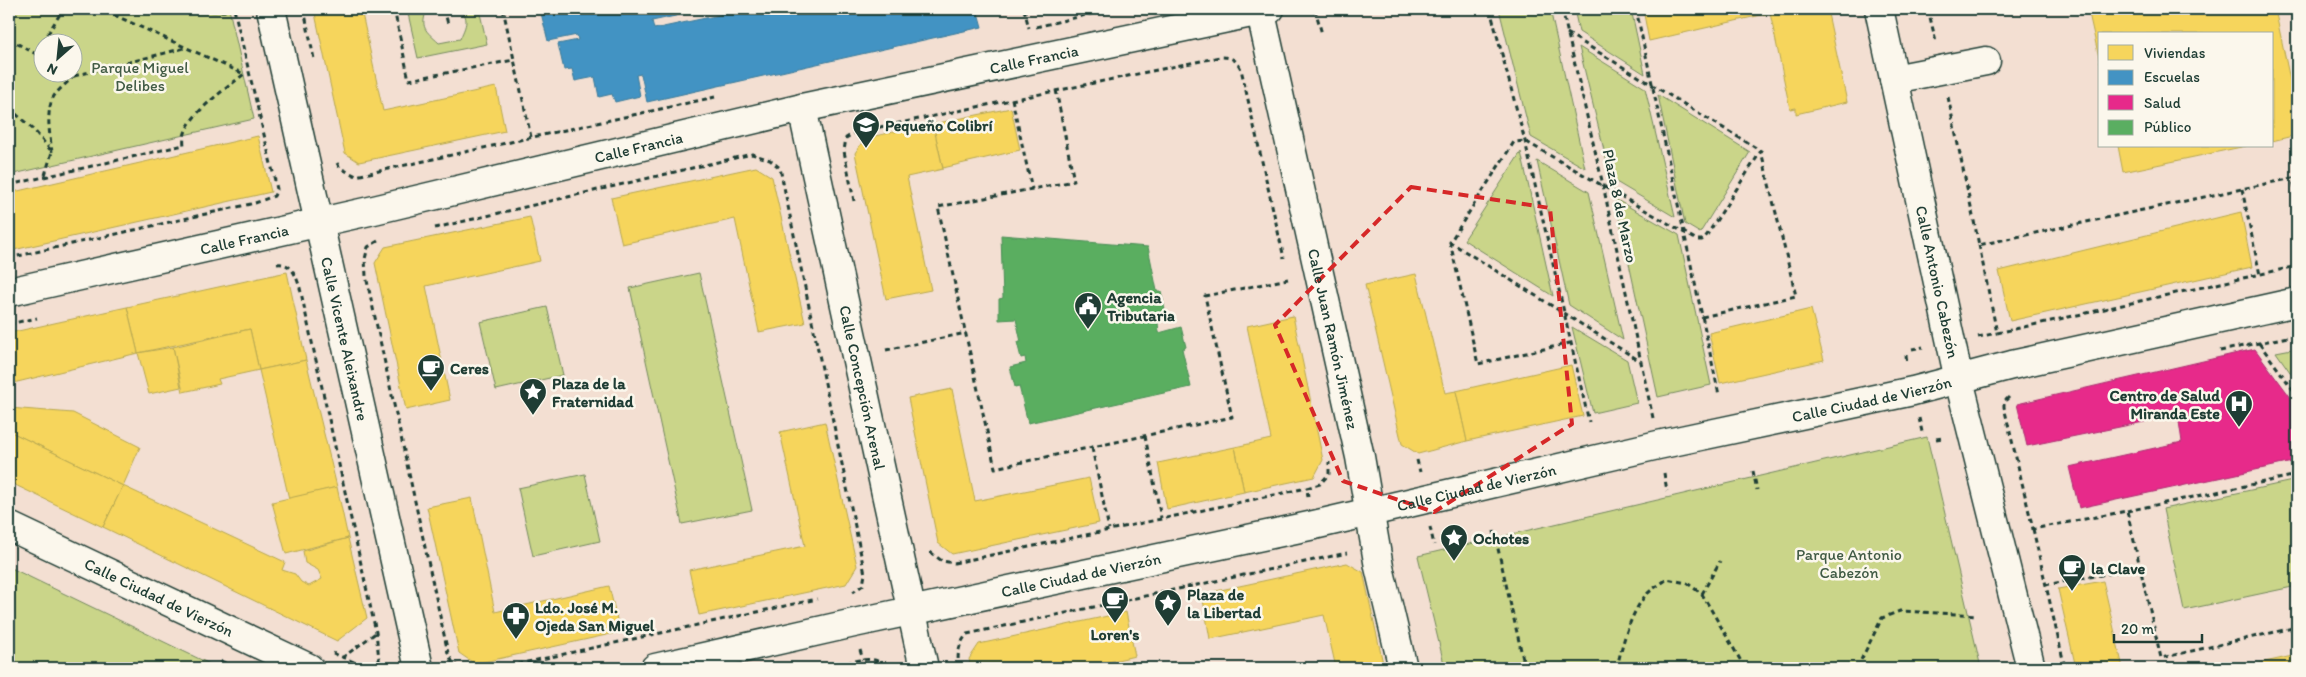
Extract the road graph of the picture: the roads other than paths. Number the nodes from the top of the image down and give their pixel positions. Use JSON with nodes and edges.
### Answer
{"nodes":[{"id":1,"x":271,"y":9,"type":"edge"},
{"id":2,"x":1264,"y":9,"type":"edge"},
{"id":3,"x":1879,"y":9,"type":"edge"},
{"id":4,"x":1986,"y":61,"type":"dead end"},
{"id":5,"x":1894,"y":79,"type":"junction"},
{"id":6,"x":802,"y":108,"type":"junction"},
{"id":7,"x":319,"y":222,"type":"junction"},
{"id":8,"x":9,"y":292,"type":"edge"},
{"id":9,"x":2297,"y":302,"type":"edge"},
{"id":10,"x":1959,"y":380,"type":"junction"},
{"id":11,"x":1370,"y":512,"type":"junction"},
{"id":12,"x":9,"y":526,"type":"edge"},
{"id":13,"x":912,"y":611,"type":"junction"},
{"id":14,"x":309,"y":668,"type":"edge"},
{"id":15,"x":419,"y":668,"type":"edge"},
{"id":16,"x":655,"y":668,"type":"edge"},
{"id":17,"x":924,"y":668,"type":"edge"},
{"id":18,"x":1403,"y":668,"type":"edge"},
{"id":19,"x":2032,"y":668,"type":"edge"}],
"edges":[{"from":1,"to":7,"type":"street","name":"Calle Vicente Aleixandre"},
{"from":2,"to":6,"type":"street","name":"Calle Francia"},
{"from":2,"to":11,"type":"street","name":"Calle Juan Ramón Jiménez"},
{"from":3,"to":5,"type":"street","name":"Calle Antonio Cabezón"},
{"from":4,"to":5,"type":"street"},
{"from":5,"to":10,"type":"street","name":"Calle Antonio Cabezón"},
{"from":6,"to":7,"type":"street","name":"Calle Francia"},
{"from":6,"to":13,"type":"street","name":"Calle Concepción Arenal"},
{"from":7,"to":8,"type":"street","name":"Calle Francia"},
{"from":7,"to":15,"type":"street","name":"Calle Vicente Aleixandre"},
{"from":9,"to":10,"type":"street","name":"Calle Ciudad de Vierzón"},
{"from":10,"to":11,"type":"street","name":"Calle Ciudad de Vierzón"},
{"from":10,"to":19,"type":"street","name":"Calle Antonio Cabezón"},
{"from":11,"to":13,"type":"street","name":"Calle Ciudad de Vierzón"},
{"from":11,"to":18,"type":"street","name":"Calle Juan Ramón Jiménez"},
{"from":12,"to":14,"type":"street","name":"Calle Ciudad de Vierzón"},
{"from":13,"to":16,"type":"street","name":"Calle Ciudad de Vierzón"},
{"from":13,"to":17,"type":"street","name":"Calle Concepción Arenal"}]}
